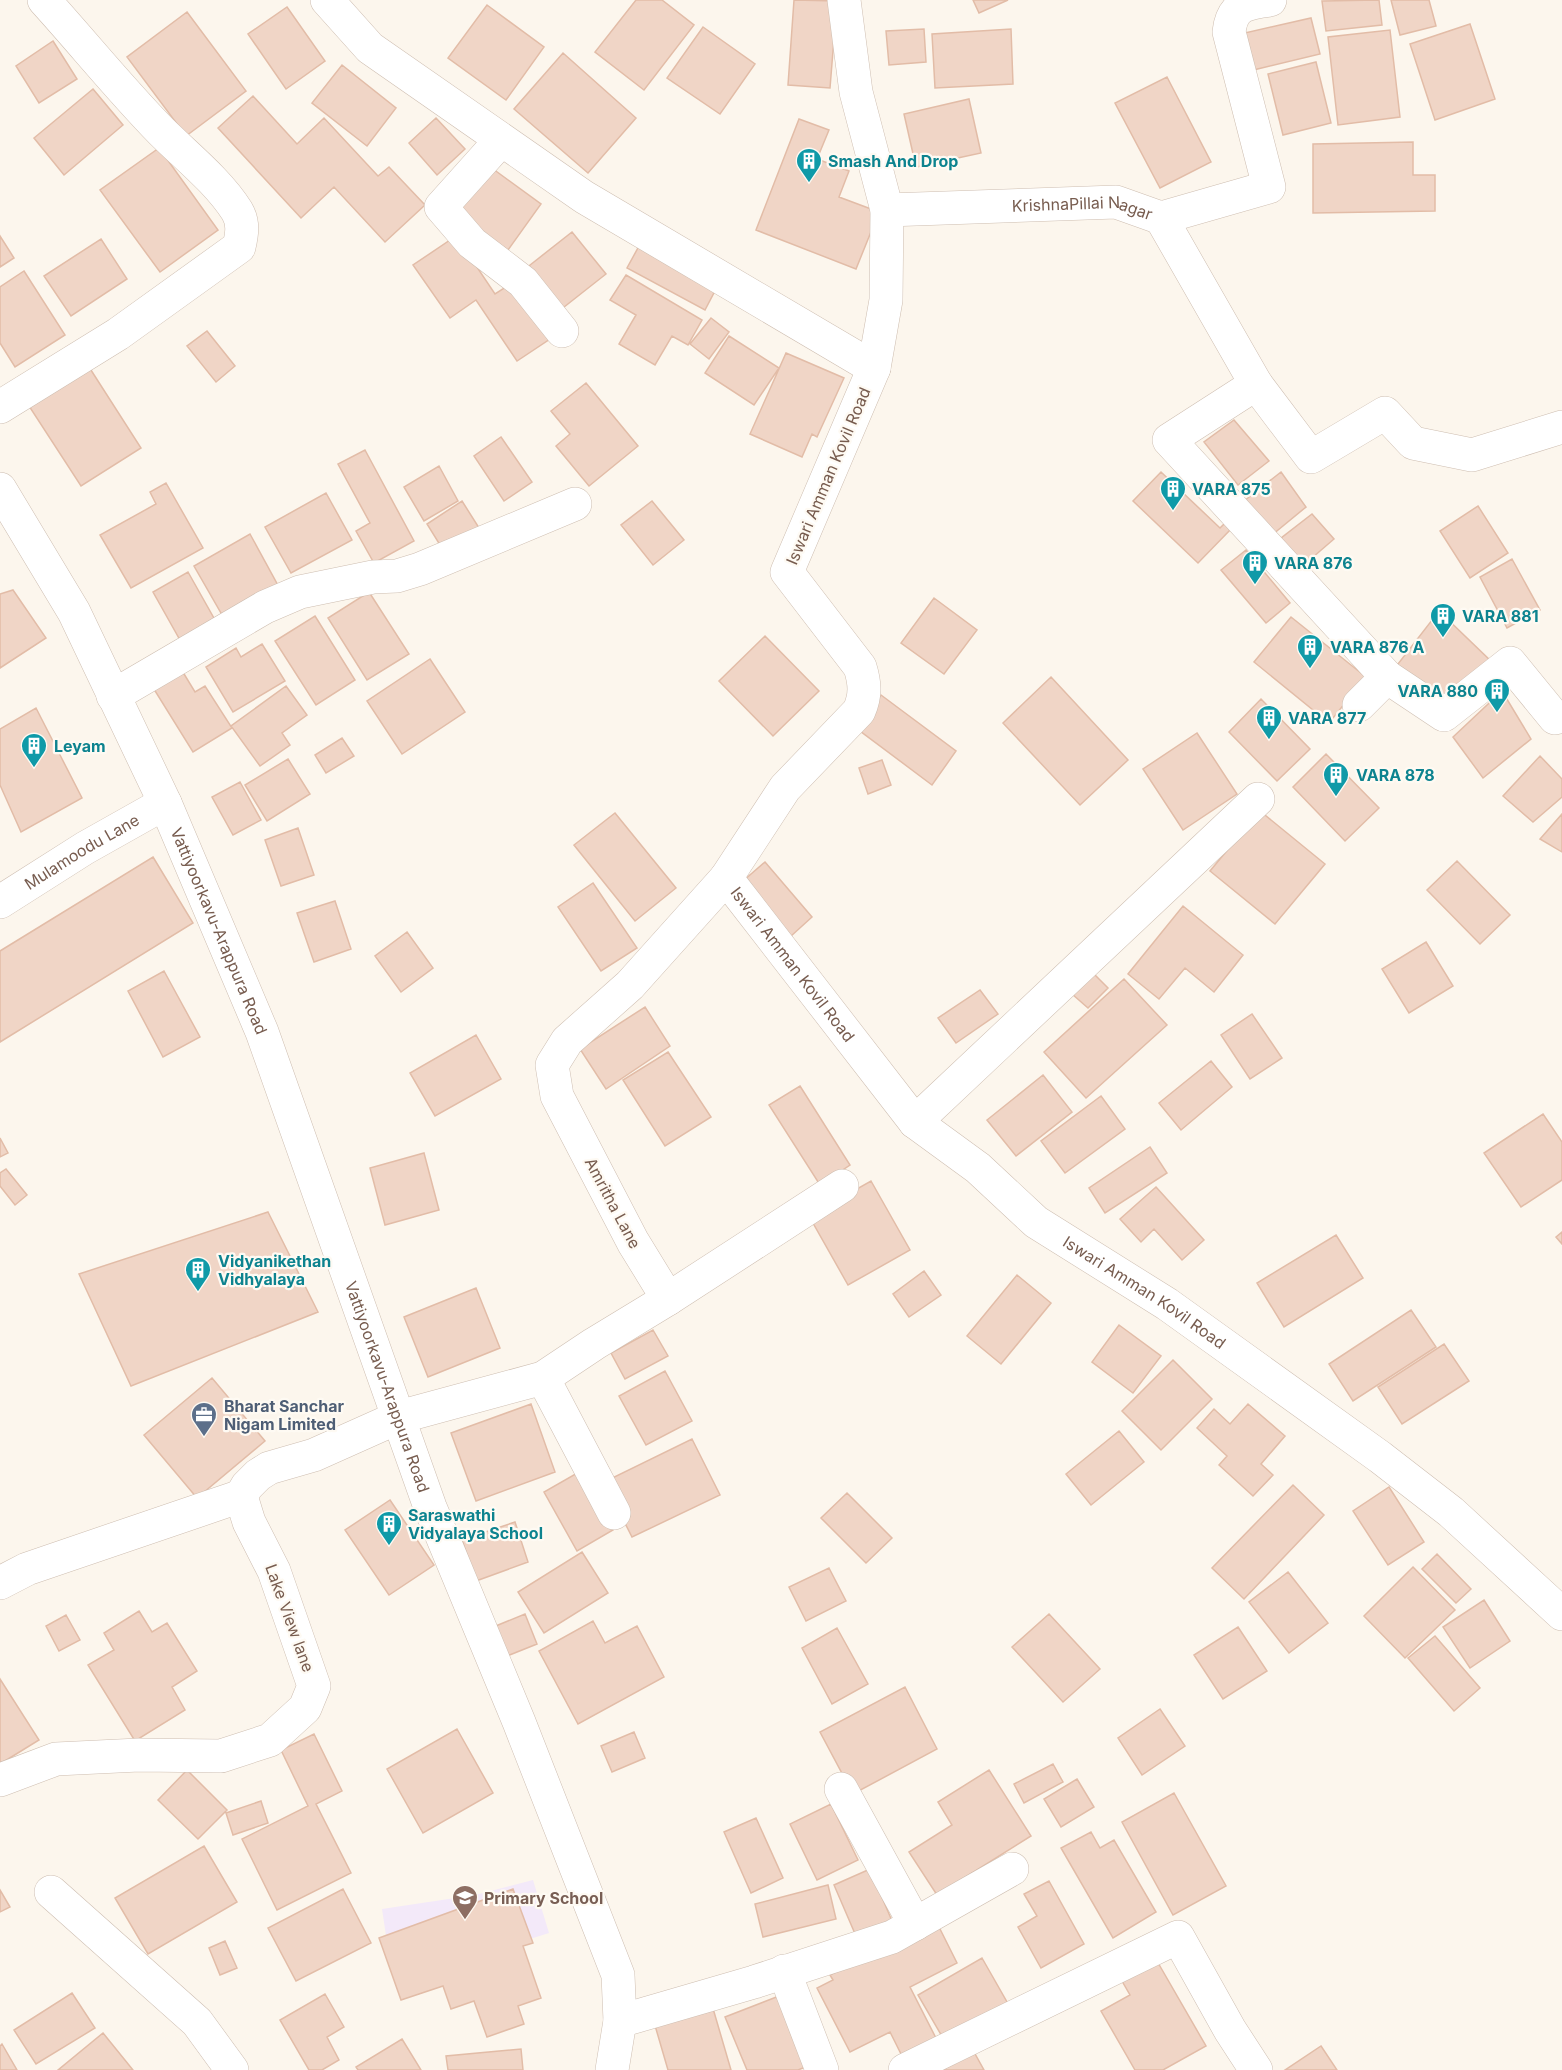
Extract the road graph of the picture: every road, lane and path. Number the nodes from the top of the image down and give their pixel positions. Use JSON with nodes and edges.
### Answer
{"nodes":[{"id":1,"x":44,"y":0,"type":"edge"},
{"id":2,"x":327,"y":0,"type":"edge"},
{"id":3,"x":844,"y":0,"type":"edge"},
{"id":4,"x":1270,"y":0,"type":"edge"},
{"id":5,"x":501,"y":140,"type":"junction"},
{"id":6,"x":887,"y":210,"type":"junction"},
{"id":7,"x":1161,"y":218,"type":"junction"},
{"id":8,"x":562,"y":331,"type":"dead end"},
{"id":9,"x":874,"y":368,"type":"junction"},
{"id":10,"x":1256,"y":384,"type":"junction"},
{"id":11,"x":0,"y":407,"type":"edge"},
{"id":12,"x":1562,"y":427,"type":"edge"},
{"id":13,"x":0,"y":489,"type":"edge"},
{"id":14,"x":575,"y":504,"type":"dead end"},
{"id":15,"x":9,"y":527,"type":"edge"},
{"id":16,"x":1387,"y":677,"type":"junction"},
{"id":17,"x":113,"y":696,"type":"junction"},
{"id":18,"x":1359,"y":705,"type":"dead end"},
{"id":19,"x":1555,"y":718,"type":"dead end"},
{"id":20,"x":1258,"y":799,"type":"dead end"},
{"id":21,"x":165,"y":803,"type":"junction"},
{"id":22,"x":726,"y":878,"type":"junction"},
{"id":23,"x":0,"y":902,"type":"edge"},
{"id":24,"x":915,"y":1122,"type":"junction"},
{"id":25,"x":842,"y":1186,"type":"dead end"},
{"id":26,"x":668,"y":1299,"type":"junction"},
{"id":27,"x":543,"y":1378,"type":"junction"},
{"id":28,"x":399,"y":1417,"type":"junction"},
{"id":29,"x":241,"y":1496,"type":"junction"},
{"id":30,"x":614,"y":1513,"type":"dead end"},
{"id":31,"x":0,"y":1583,"type":"edge"},
{"id":32,"x":1562,"y":1614,"type":"edge"},
{"id":33,"x":0,"y":1780,"type":"edge"},
{"id":34,"x":841,"y":1789,"type":"dead end"},
{"id":35,"x":1012,"y":1869,"type":"dead end"},
{"id":36,"x":51,"y":1892,"type":"dead end"},
{"id":37,"x":915,"y":1924,"type":"junction"},
{"id":38,"x":784,"y":1971,"type":"junction"},
{"id":39,"x":620,"y":2021,"type":"junction"},
{"id":40,"x":232,"y":2070,"type":"edge"},
{"id":41,"x":612,"y":2070,"type":"edge"},
{"id":42,"x":822,"y":2070,"type":"edge"},
{"id":43,"x":905,"y":2070,"type":"edge"},
{"id":44,"x":1256,"y":2070,"type":"edge"}],
"edges":[{"from":1,"to":11,"type":"street"},
{"from":2,"to":5,"type":"street"},
{"from":3,"to":6,"type":"street","name":"Iswari Amman Kovil Road"},
{"from":4,"to":7,"type":"street","name":"KrishnaPillai Nagar"},
{"from":5,"to":8,"type":"street"},
{"from":5,"to":9,"type":"street"},
{"from":6,"to":7,"type":"street","name":"KrishnaPillai Nagar"},
{"from":6,"to":9,"type":"street","name":"Iswari Amman Kovil Road"},
{"from":7,"to":10,"type":"street"},
{"from":9,"to":22,"type":"street","name":"Iswari Amman Kovil Road"},
{"from":10,"to":12,"type":"street"},
{"from":10,"to":16,"type":"street"},
{"from":13,"to":15,"type":"street","name":"Vattiyoorkavu-Arappura Road"},
{"from":14,"to":17,"type":"street"},
{"from":15,"to":17,"type":"street","name":"Vattiyoorkavu-Arappura Road"},
{"from":16,"to":18,"type":"street"},
{"from":16,"to":19,"type":"street"},
{"from":17,"to":21,"type":"street","name":"Vattiyoorkavu-Arappura Road"},
{"from":20,"to":24,"type":"street"},
{"from":21,"to":23,"type":"street","name":"Mulamoodu Lane"},
{"from":21,"to":28,"type":"street","name":"Vattiyoorkavu-Arappura Road"},
{"from":22,"to":24,"type":"street","name":"Iswari Amman Kovil Road"},
{"from":22,"to":26,"type":"street","name":"Amritha Lane"},
{"from":24,"to":32,"type":"street","name":"Iswari Amman Kovil Road"},
{"from":25,"to":26,"type":"street"},
{"from":26,"to":27,"type":"street"},
{"from":27,"to":28,"type":"street"},
{"from":27,"to":30,"type":"street"},
{"from":28,"to":29,"type":"street"},
{"from":28,"to":39,"type":"street","name":"Vattiyoorkavu-Arappura Road"},
{"from":29,"to":31,"type":"street"},
{"from":29,"to":33,"type":"street","name":"Lake View lane"},
{"from":34,"to":37,"type":"street"},
{"from":35,"to":37,"type":"street"},
{"from":36,"to":40,"type":"street"},
{"from":37,"to":38,"type":"street"},
{"from":38,"to":39,"type":"street"},
{"from":38,"to":42,"type":"street"},
{"from":39,"to":41,"type":"street","name":"Vattiyoorkavu-Arappura Road"},
{"from":43,"to":44,"type":"street"}]}
